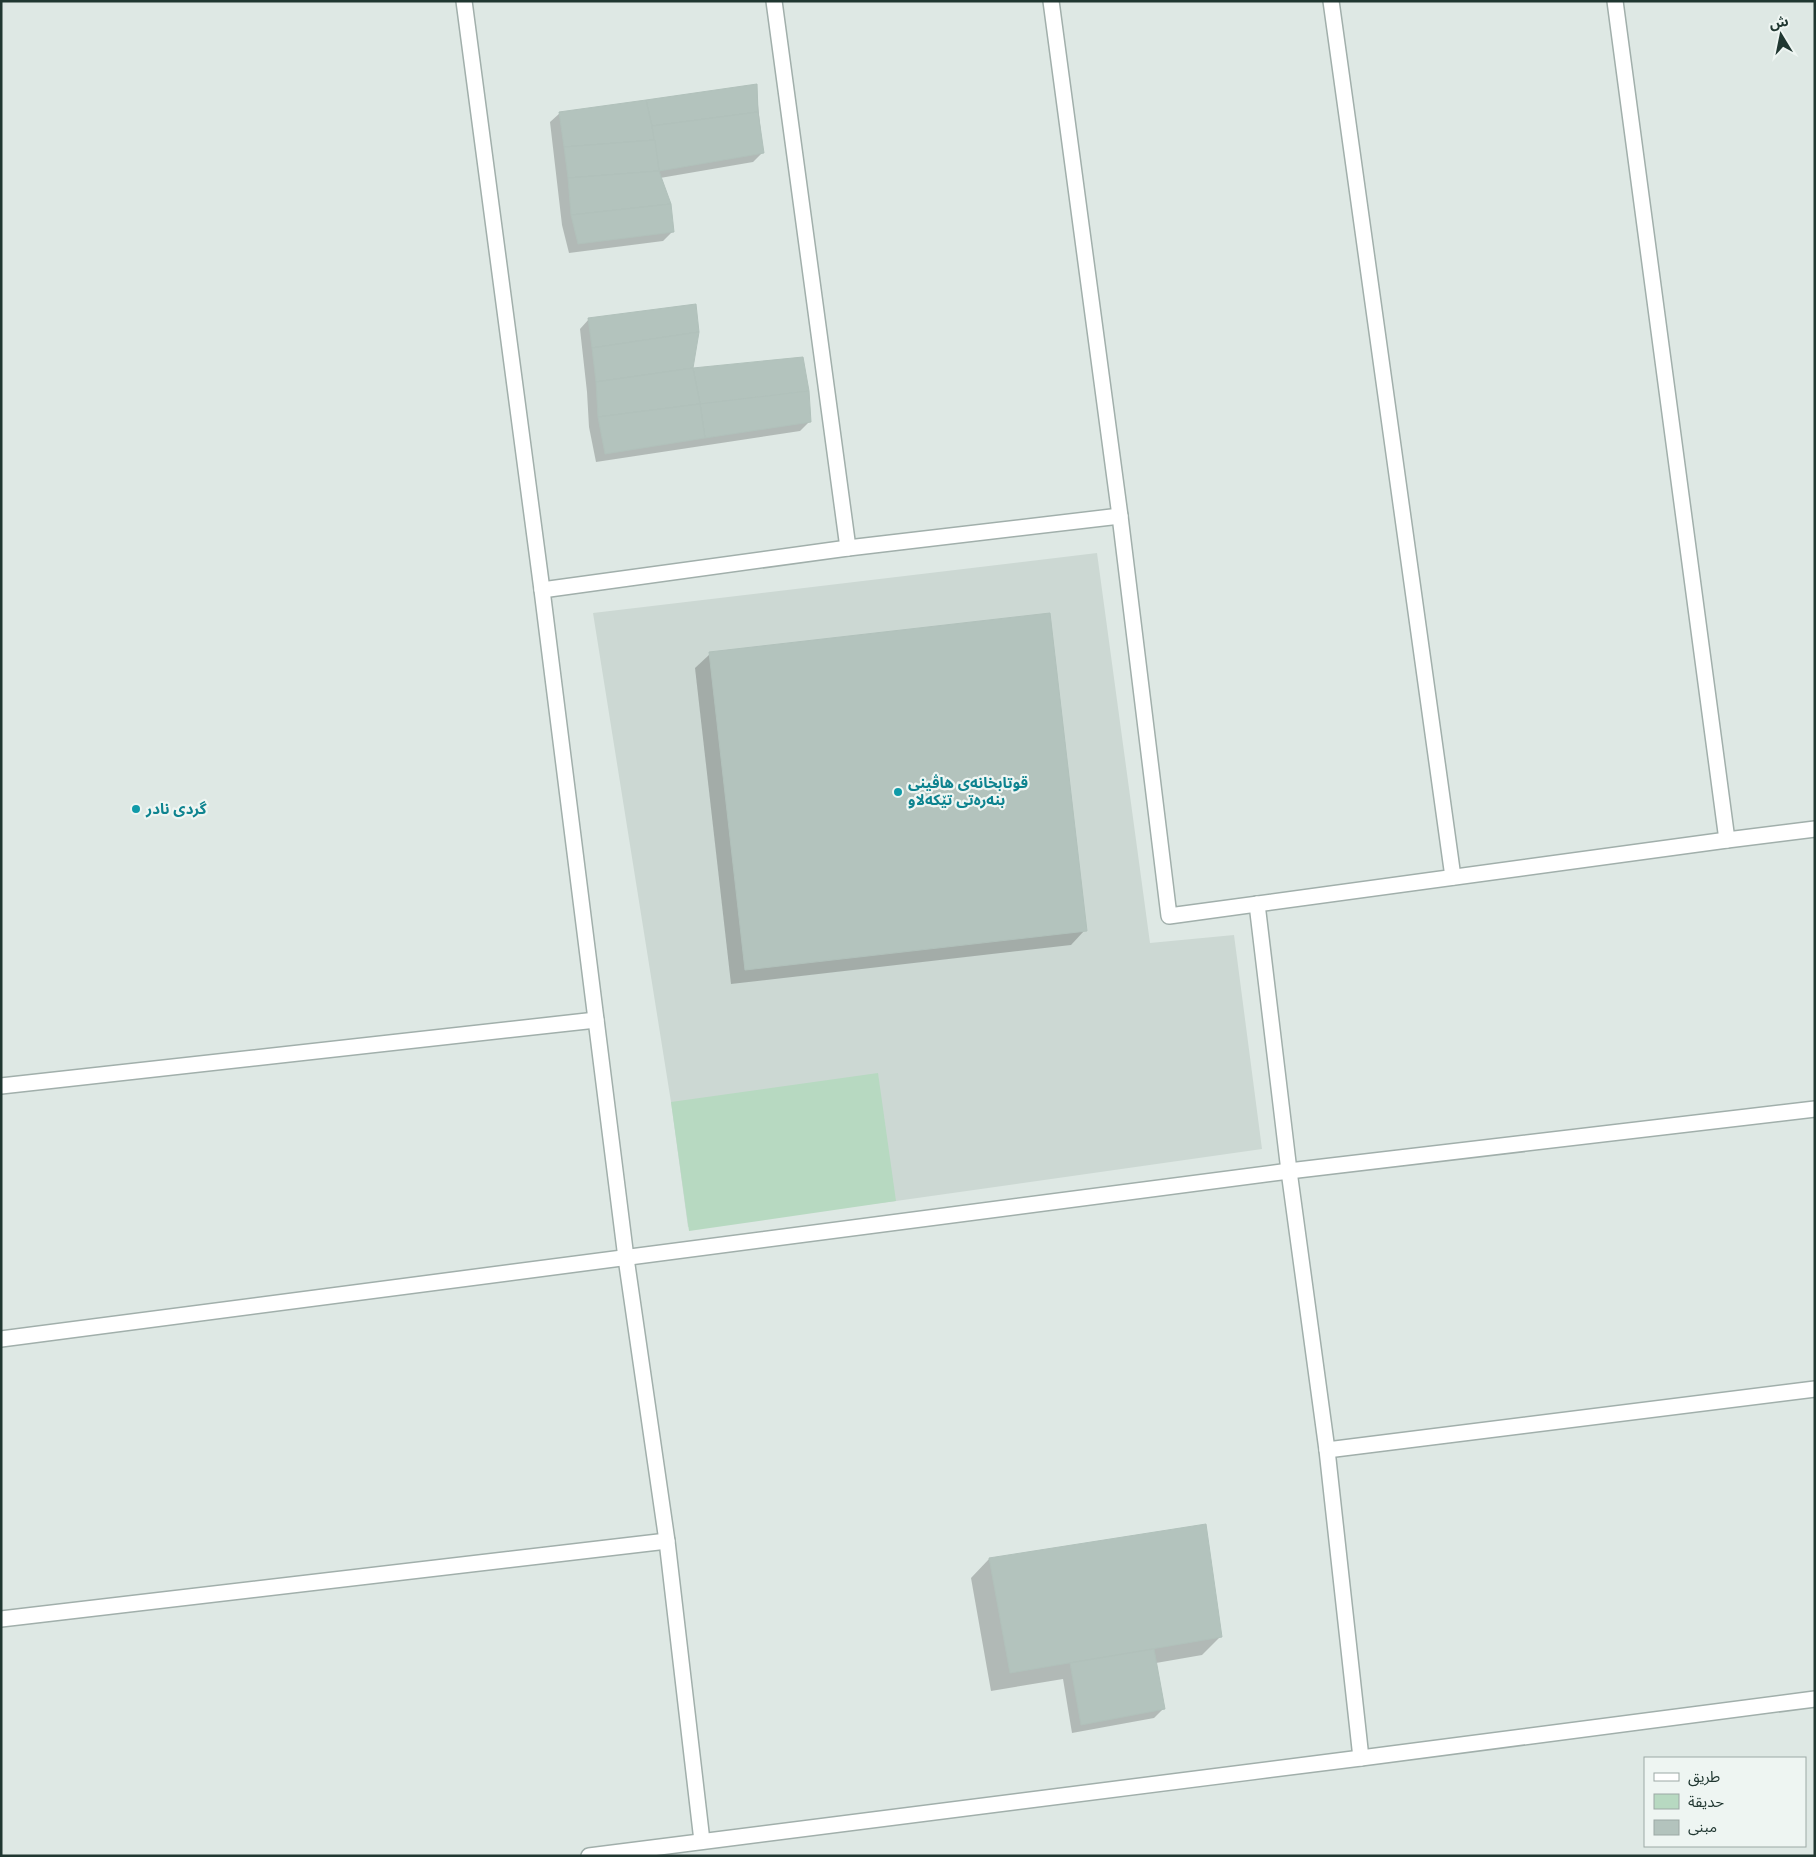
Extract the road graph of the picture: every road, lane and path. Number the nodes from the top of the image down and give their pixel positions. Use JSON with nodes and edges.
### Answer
{"nodes":[{"id":1,"x":464,"y":1,"type":"edge"},
{"id":2,"x":774,"y":1,"type":"edge"},
{"id":3,"x":1052,"y":1,"type":"edge"},
{"id":4,"x":1331,"y":1,"type":"edge"},
{"id":5,"x":1614,"y":1,"type":"edge"},
{"id":6,"x":1120,"y":516,"type":"junction"},
{"id":7,"x":848,"y":548,"type":"junction"},
{"id":8,"x":542,"y":590,"type":"junction"},
{"id":9,"x":1815,"y":829,"type":"edge"},
{"id":10,"x":1727,"y":840,"type":"junction"},
{"id":11,"x":1453,"y":877,"type":"junction"},
{"id":12,"x":1258,"y":904,"type":"junction"},
{"id":13,"x":596,"y":1020,"type":"junction"},
{"id":14,"x":1,"y":1086,"type":"edge"},
{"id":15,"x":1815,"y":1109,"type":"edge"},
{"id":16,"x":1289,"y":1171,"type":"junction"},
{"id":17,"x":626,"y":1258,"type":"junction"},
{"id":18,"x":1,"y":1339,"type":"edge"},
{"id":19,"x":1815,"y":1390,"type":"edge"},
{"id":20,"x":1327,"y":1450,"type":"junction"},
{"id":21,"x":667,"y":1541,"type":"junction"},
{"id":22,"x":1,"y":1619,"type":"edge"},
{"id":23,"x":1815,"y":1699,"type":"edge"},
{"id":24,"x":1361,"y":1758,"type":"junction"},
{"id":25,"x":702,"y":1842,"type":"junction"},
{"id":26,"x":589,"y":1856,"type":"edge"}],
"edges":[{"from":1,"to":8,"type":"street"},
{"from":2,"to":7,"type":"street"},
{"from":3,"to":6,"type":"street"},
{"from":4,"to":11,"type":"street"},
{"from":5,"to":10,"type":"street"},
{"from":6,"to":7,"type":"street"},
{"from":6,"to":12,"type":"street"},
{"from":7,"to":8,"type":"street"},
{"from":8,"to":13,"type":"street"},
{"from":9,"to":10,"type":"street"},
{"from":10,"to":11,"type":"street"},
{"from":11,"to":12,"type":"street"},
{"from":12,"to":16,"type":"street"},
{"from":13,"to":14,"type":"street"},
{"from":13,"to":17,"type":"street"},
{"from":15,"to":16,"type":"street"},
{"from":16,"to":17,"type":"street"},
{"from":16,"to":20,"type":"street"},
{"from":17,"to":18,"type":"street"},
{"from":17,"to":21,"type":"street"},
{"from":19,"to":20,"type":"street"},
{"from":20,"to":24,"type":"street"},
{"from":21,"to":22,"type":"street"},
{"from":21,"to":25,"type":"street"},
{"from":23,"to":24,"type":"street"},
{"from":24,"to":25,"type":"street"},
{"from":25,"to":26,"type":"street"}]}
